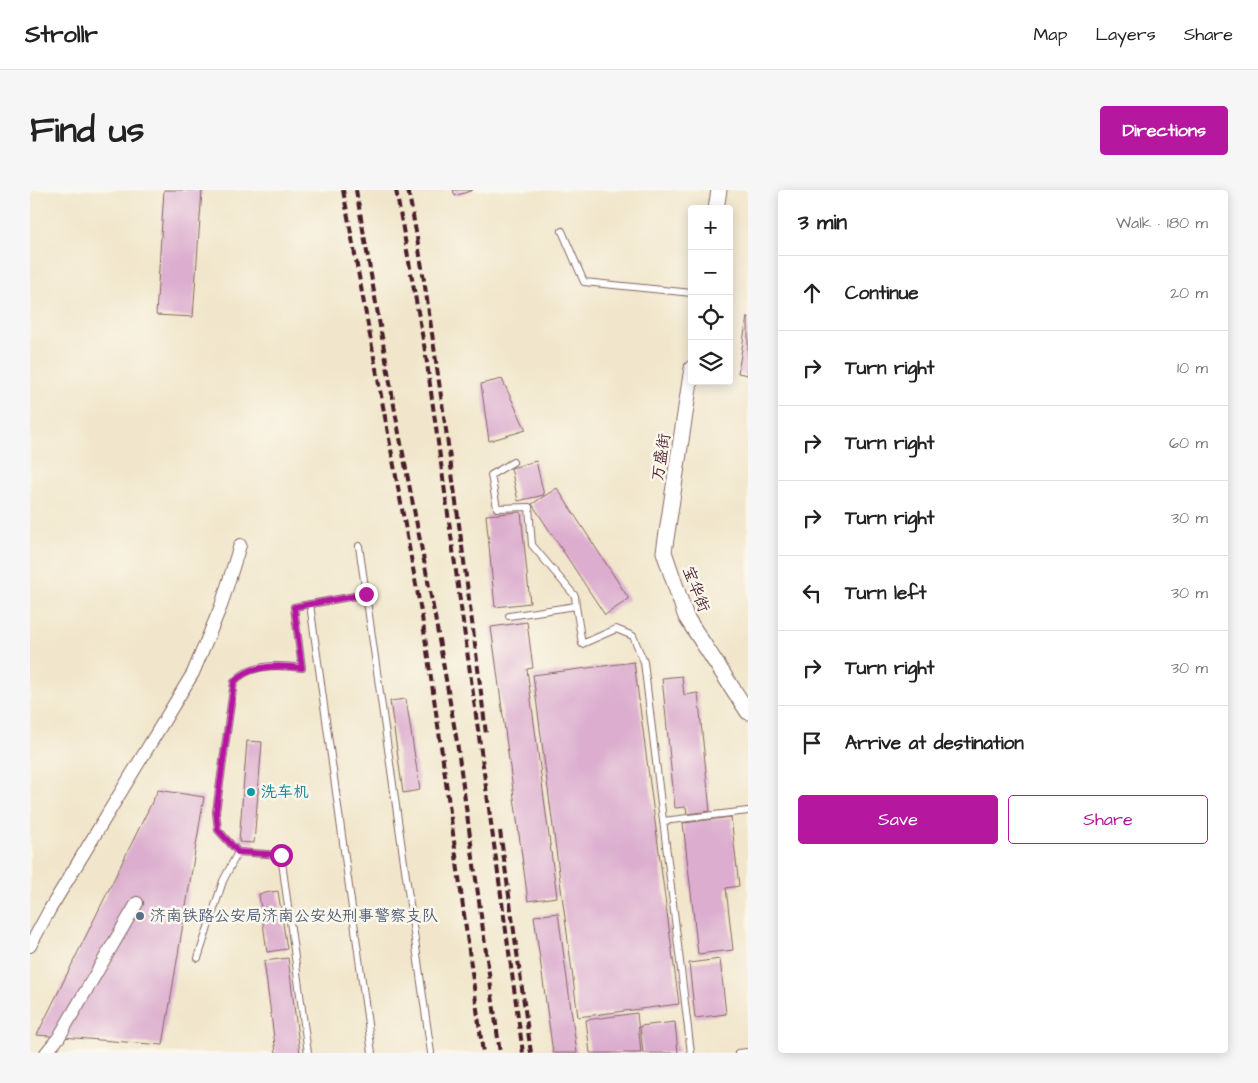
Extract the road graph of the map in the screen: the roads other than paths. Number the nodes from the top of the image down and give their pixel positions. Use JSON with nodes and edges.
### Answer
{"nodes":[{"id":1,"x":718,"y":190,"type":"edge"},
{"id":2,"x":716,"y":205,"type":"edge"},
{"id":3,"x":562,"y":231,"type":"dead end"},
{"id":4,"x":688,"y":293,"type":"edge"},
{"id":5,"x":689,"y":385,"type":"edge"},
{"id":6,"x":513,"y":462,"type":"dead end"},
{"id":7,"x":240,"y":545,"type":"dead end"},
{"id":8,"x":359,"y":546,"type":"dead end"},
{"id":9,"x":664,"y":552,"type":"joint"},
{"id":10,"x":366,"y":594,"type":"junction"},
{"id":11,"x":310,"y":604,"type":"junction"},
{"id":12,"x":576,"y":606,"type":"junction"},
{"id":13,"x":509,"y":616,"type":"dead end"},
{"id":14,"x":748,"y":712,"type":"edge"},
{"id":15,"x":748,"y":811,"type":"edge"},
{"id":16,"x":663,"y":821,"type":"junction"},
{"id":17,"x":238,"y":852,"type":"junction"},
{"id":18,"x":137,"y":903,"type":"dead end"},
{"id":19,"x":30,"y":946,"type":"edge"},
{"id":20,"x":198,"y":958,"type":"dead end"},
{"id":21,"x":748,"y":1052,"type":"edge"},
{"id":22,"x":46,"y":1053,"type":"edge"},
{"id":23,"x":308,"y":1053,"type":"edge"},
{"id":24,"x":372,"y":1053,"type":"edge"},
{"id":25,"x":431,"y":1053,"type":"edge"},
{"id":26,"x":691,"y":1053,"type":"edge"},
{"id":27,"x":738,"y":1053,"type":"edge"}],
"edges":[{"from":1,"to":2,"type":"street"},
{"from":3,"to":4,"type":"lane"},
{"from":5,"to":9,"type":"street","name":"万盛街"},
{"from":6,"to":12,"type":"lane"},
{"from":7,"to":19,"type":"street"},
{"from":8,"to":10,"type":"lane"},
{"from":9,"to":14,"type":"street","name":"宝华街"},
{"from":10,"to":11,"type":"lane"},
{"from":10,"to":25,"type":"lane"},
{"from":11,"to":17,"type":"lane"},
{"from":11,"to":24,"type":"lane"},
{"from":12,"to":13,"type":"lane"},
{"from":12,"to":16,"type":"lane"},
{"from":15,"to":16,"type":"lane"},
{"from":16,"to":26,"type":"lane"},
{"from":17,"to":20,"type":"lane"},
{"from":17,"to":23,"type":"lane"},
{"from":18,"to":22,"type":"street"},
{"from":21,"to":27,"type":"lane"}]}
